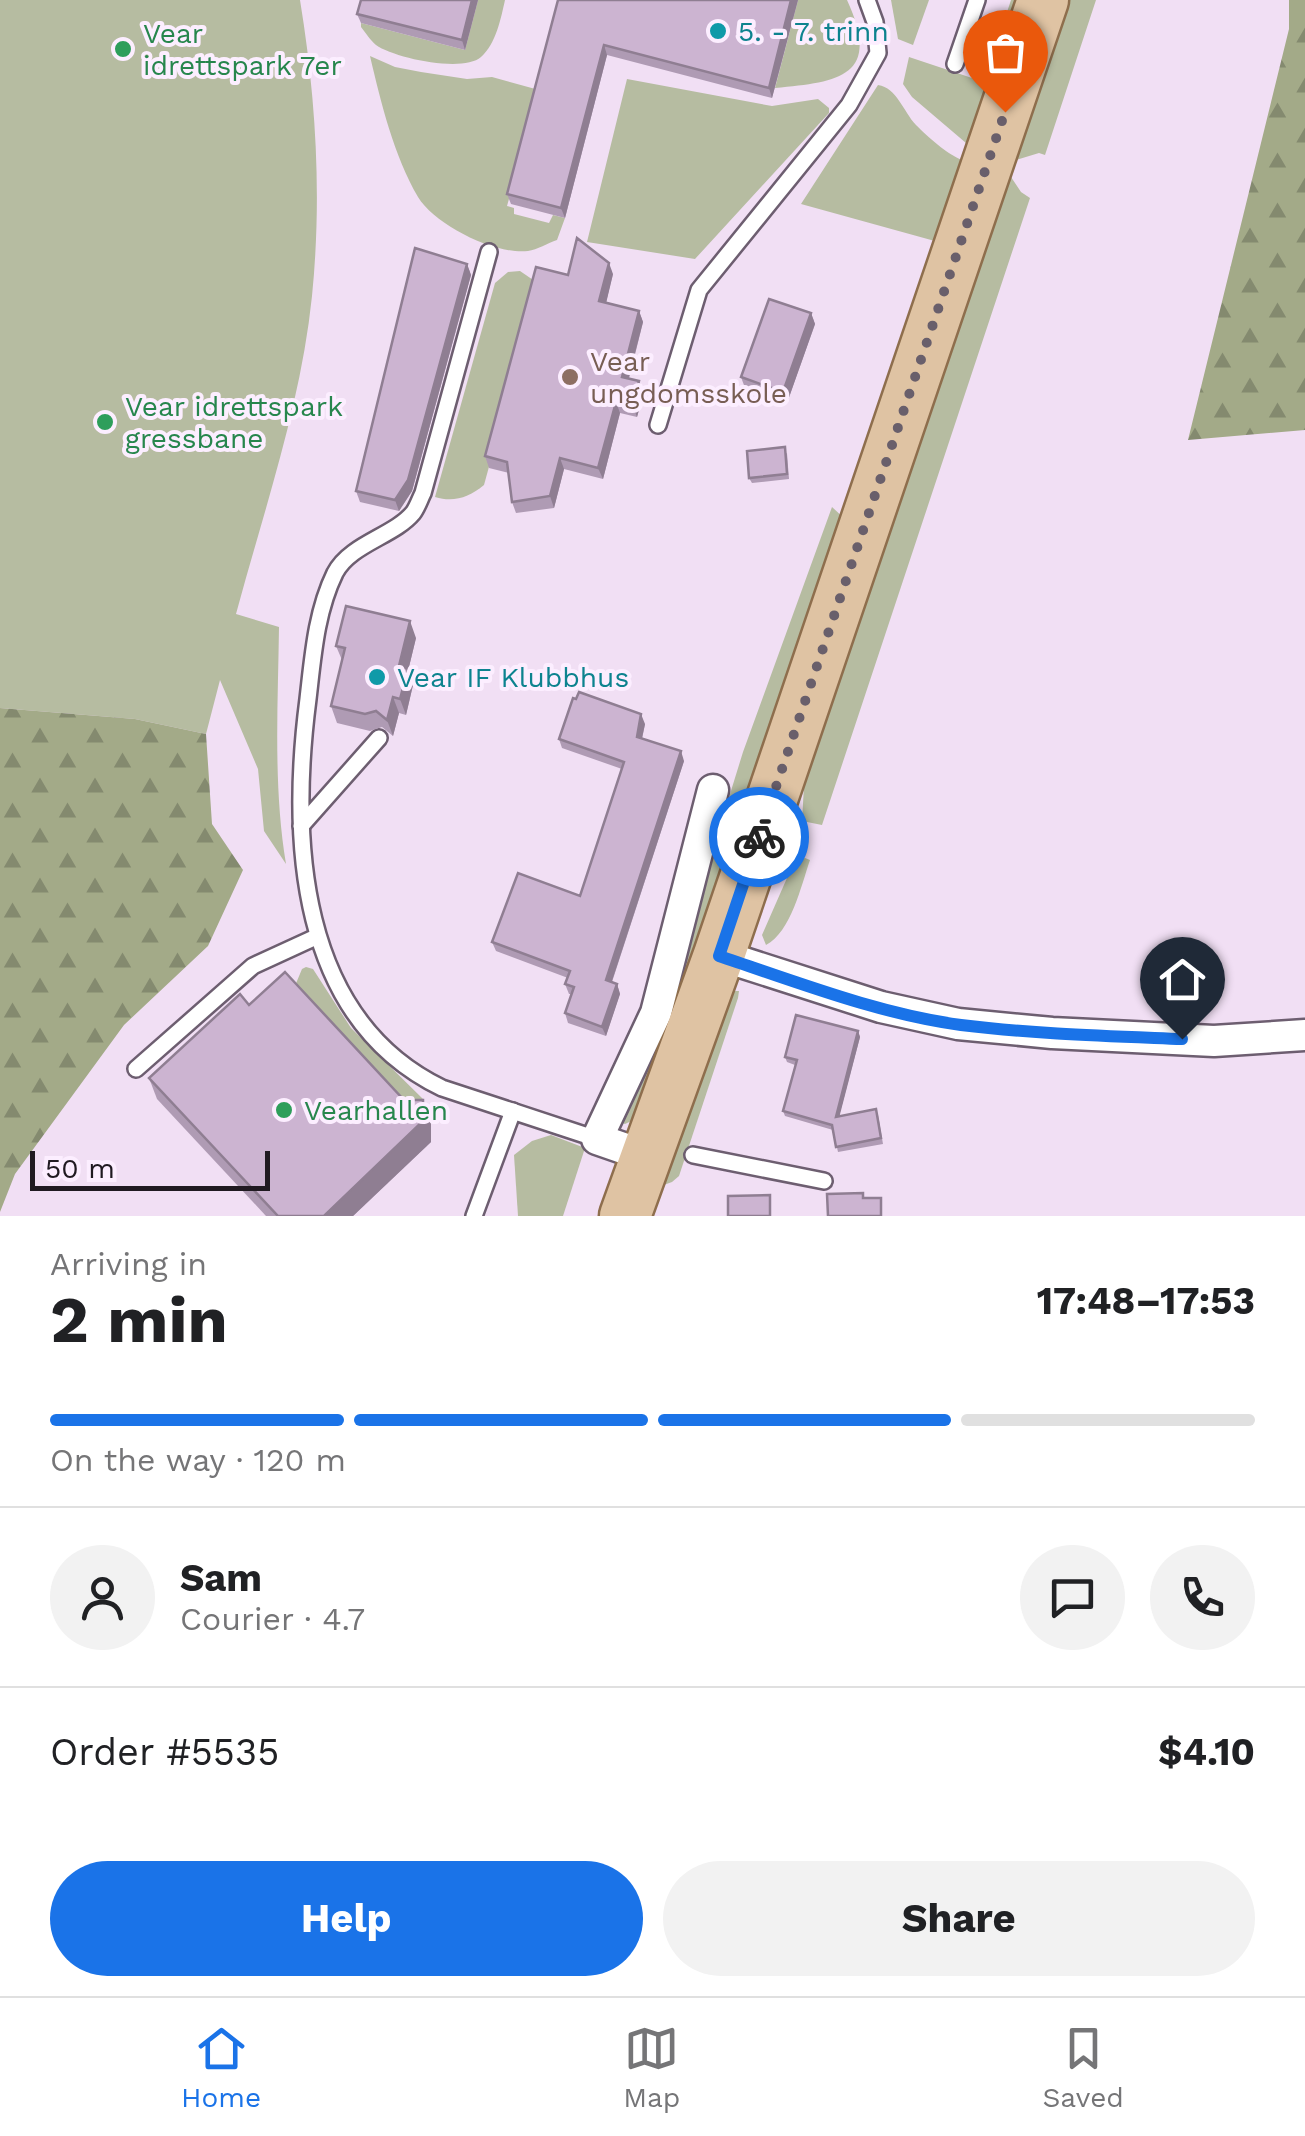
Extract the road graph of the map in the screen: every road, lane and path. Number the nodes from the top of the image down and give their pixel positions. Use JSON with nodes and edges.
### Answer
{"nodes":[{"id":1,"x":867,"y":0,"type":"edge"},
{"id":2,"x":977,"y":0,"type":"edge"},
{"id":3,"x":1043,"y":0,"type":"edge"},
{"id":4,"x":955,"y":64,"type":"dead end"},
{"id":5,"x":488,"y":252,"type":"dead end"},
{"id":6,"x":658,"y":425,"type":"dead end"},
{"id":7,"x":378,"y":738,"type":"edge"},
{"id":8,"x":713,"y":790,"type":"dead end"},
{"id":9,"x":301,"y":826,"type":"junction"},
{"id":10,"x":316,"y":937,"type":"junction"},
{"id":11,"x":719,"y":956,"type":"junction"},
{"id":12,"x":1305,"y":1035,"type":"edge"},
{"id":13,"x":136,"y":1069,"type":"dead end"},
{"id":14,"x":513,"y":1111,"type":"junction"},
{"id":15,"x":597,"y":1139,"type":"junction"},
{"id":16,"x":669,"y":1155,"type":"junction"},
{"id":17,"x":824,"y":1181,"type":"dead end"},
{"id":18,"x":474,"y":1216,"type":"edge"},
{"id":19,"x":625,"y":1216,"type":"edge"}],
"edges":[{"from":1,"to":6,"type":"lane"},
{"from":2,"to":4,"type":"lane"},
{"from":3,"to":11,"type":"main road"},
{"from":5,"to":9,"type":"lane"},
{"from":7,"to":9,"type":"lane"},
{"from":8,"to":15,"type":"street"},
{"from":9,"to":10,"type":"lane"},
{"from":10,"to":13,"type":"lane"},
{"from":10,"to":14,"type":"lane"},
{"from":11,"to":12,"type":"street"},
{"from":11,"to":16,"type":"main road"},
{"from":14,"to":15,"type":"lane"},
{"from":14,"to":18,"type":"lane"},
{"from":15,"to":16,"type":"street"},
{"from":16,"to":17,"type":"lane"},
{"from":16,"to":19,"type":"main road"}]}
